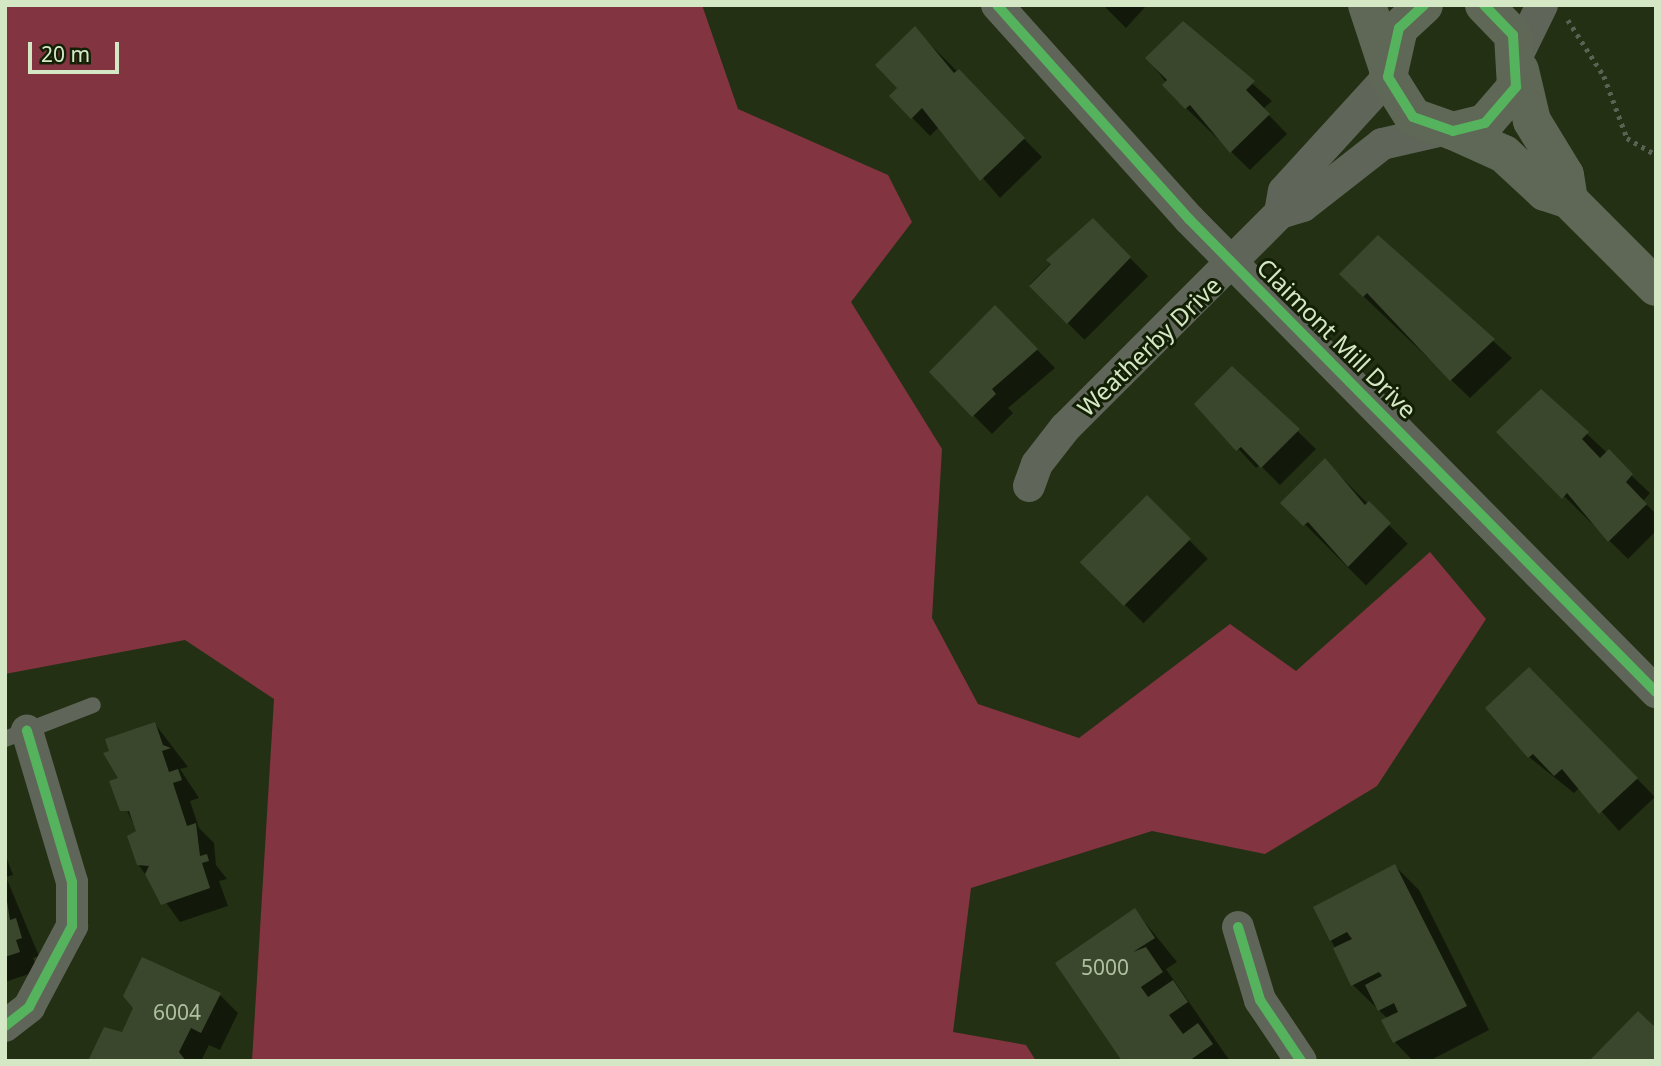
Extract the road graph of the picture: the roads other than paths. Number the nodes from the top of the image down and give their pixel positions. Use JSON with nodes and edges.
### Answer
{"nodes":[{"id":1,"x":997,"y":5,"type":"edge"},
{"id":2,"x":1367,"y":5,"type":"edge"},
{"id":3,"x":1424,"y":5,"type":"edge"},
{"id":4,"x":1484,"y":5,"type":"edge"},
{"id":5,"x":1551,"y":10,"type":"edge"},
{"id":6,"x":1519,"y":61,"type":"junction"},
{"id":7,"x":1388,"y":71,"type":"junction"},
{"id":8,"x":1448,"y":131,"type":"junction"},
{"id":9,"x":1569,"y":200,"type":"junction"},
{"id":10,"x":1280,"y":213,"type":"junction"},
{"id":11,"x":1233,"y":264,"type":"junction"},
{"id":12,"x":1656,"y":287,"type":"edge"},
{"id":13,"x":1030,"y":486,"type":"dead end"},
{"id":14,"x":1656,"y":692,"type":"edge"},
{"id":15,"x":93,"y":705,"type":"dead end"},
{"id":16,"x":16,"y":735,"type":"edge"},
{"id":17,"x":1238,"y":927,"type":"dead end"},
{"id":18,"x":5,"y":1027,"type":"edge"},
{"id":19,"x":1301,"y":1061,"type":"edge"}],
"edges":[{"from":1,"to":11,"type":"street","name":"Claimont Mill Drive"},
{"from":2,"to":7,"type":"street"},
{"from":3,"to":7,"type":"street"},
{"from":4,"to":6,"type":"street"},
{"from":5,"to":6,"type":"street"},
{"from":6,"to":8,"type":"street"},
{"from":6,"to":9,"type":"street"},
{"from":7,"to":8,"type":"street"},
{"from":7,"to":10,"type":"street","name":"Weatherby Drive"},
{"from":8,"to":9,"type":"street"},
{"from":8,"to":10,"type":"street","name":"Weatherby Drive"},
{"from":9,"to":12,"type":"street"},
{"from":10,"to":11,"type":"street","name":"Weatherby Drive"},
{"from":11,"to":13,"type":"street","name":"Weatherby Drive"},
{"from":11,"to":14,"type":"street","name":"Claimont Mill Drive"},
{"from":15,"to":16,"type":"lane"},
{"from":16,"to":18,"type":"street"},
{"from":17,"to":19,"type":"street"}]}
